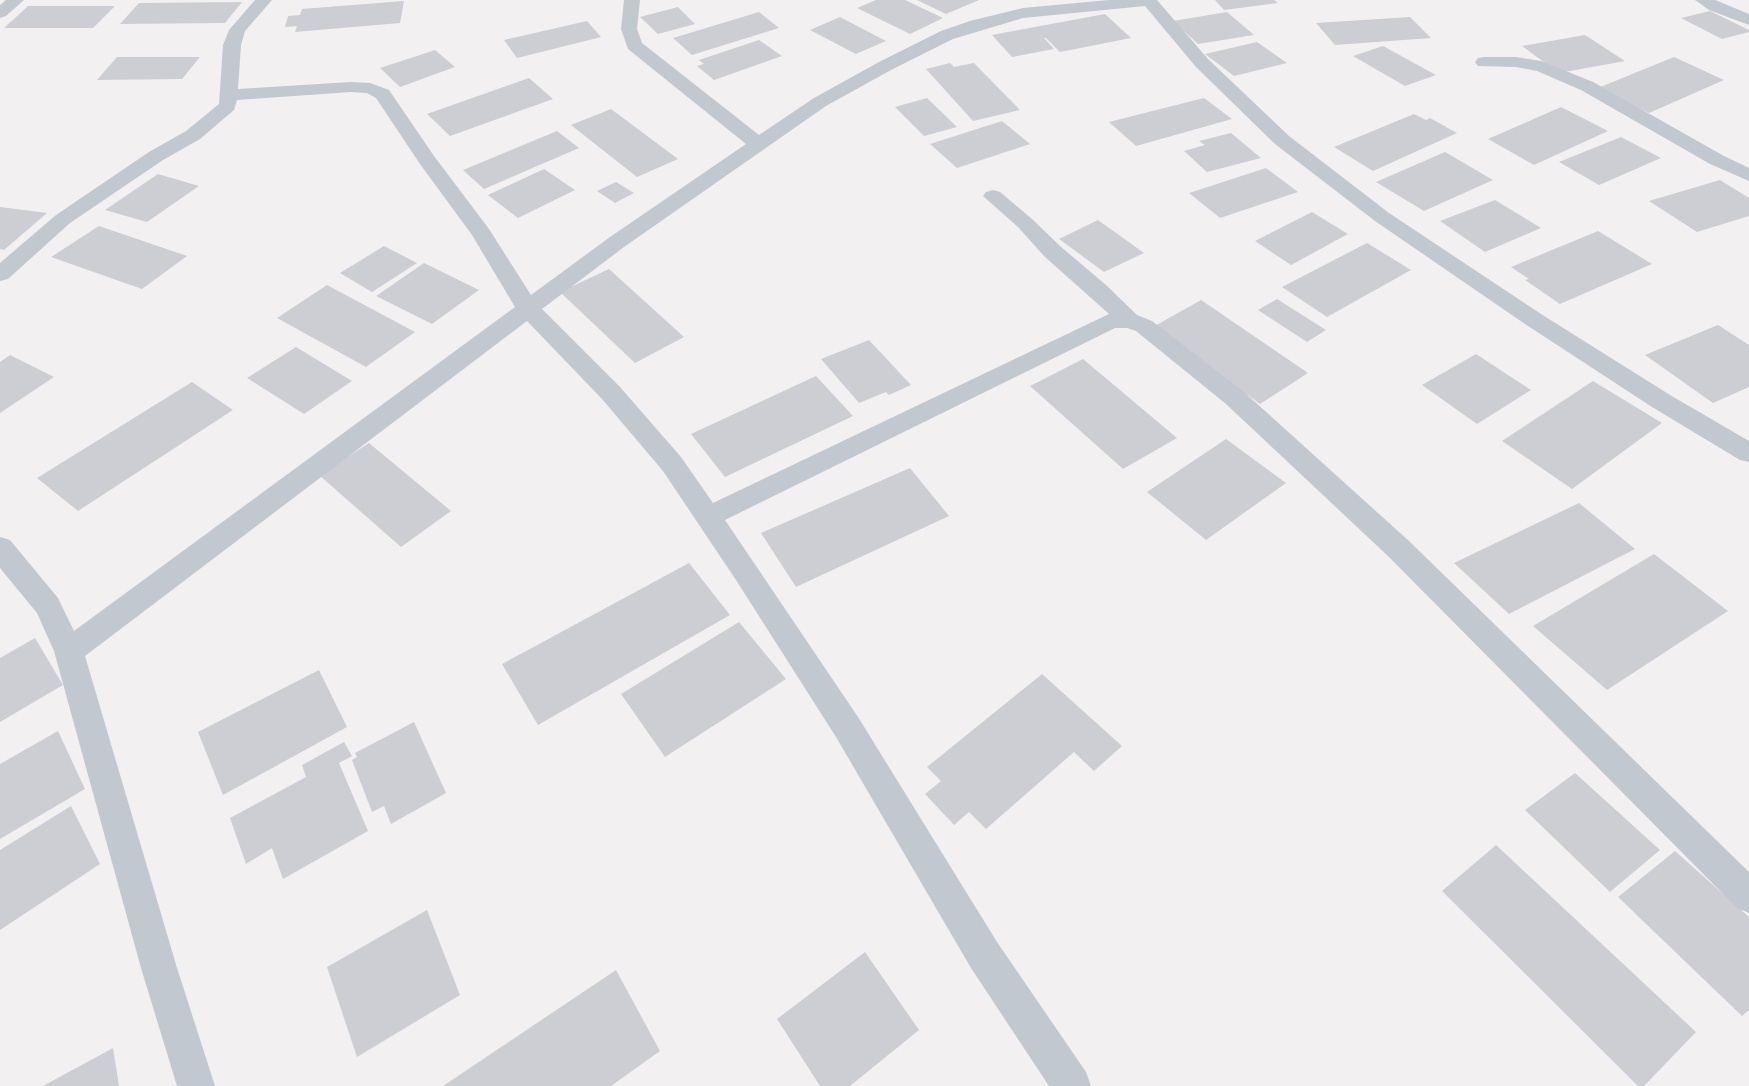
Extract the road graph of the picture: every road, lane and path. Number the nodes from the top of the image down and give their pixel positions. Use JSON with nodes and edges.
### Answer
{"nodes":[{"id":1,"x":16,"y":0,"type":"edge"},
{"id":2,"x":264,"y":0,"type":"edge"},
{"id":3,"x":632,"y":0,"type":"edge"},
{"id":4,"x":1703,"y":0,"type":"edge"},
{"id":5,"x":1149,"y":1,"type":"edge"},
{"id":6,"x":0,"y":13,"type":"edge"},
{"id":7,"x":1749,"y":20,"type":"edge"},
{"id":8,"x":1484,"y":62,"type":"dead end"},
{"id":9,"x":230,"y":95,"type":"junction"},
{"id":10,"x":758,"y":144,"type":"junction"},
{"id":11,"x":1749,"y":175,"type":"edge"},
{"id":12,"x":993,"y":196,"type":"dead end"},
{"id":13,"x":0,"y":274,"type":"edge"},
{"id":14,"x":528,"y":309,"type":"junction"},
{"id":15,"x":1129,"y":320,"type":"junction"},
{"id":16,"x":1749,"y":454,"type":"edge"},
{"id":17,"x":708,"y":517,"type":"junction"},
{"id":18,"x":0,"y":548,"type":"edge"},
{"id":19,"x":69,"y":651,"type":"junction"},
{"id":20,"x":1749,"y":896,"type":"edge"},
{"id":21,"x":196,"y":1086,"type":"edge"},
{"id":22,"x":1072,"y":1086,"type":"edge"}],
"edges":[{"from":1,"to":6,"type":"street"},
{"from":2,"to":9,"type":"street"},
{"from":3,"to":10,"type":"street"},
{"from":4,"to":7,"type":"street"},
{"from":5,"to":10,"type":"street"},
{"from":5,"to":16,"type":"street"},
{"from":8,"to":11,"type":"street"},
{"from":9,"to":13,"type":"street"},
{"from":9,"to":14,"type":"street"},
{"from":10,"to":14,"type":"street"},
{"from":12,"to":15,"type":"street"},
{"from":14,"to":17,"type":"street"},
{"from":14,"to":19,"type":"street"},
{"from":15,"to":17,"type":"street"},
{"from":15,"to":20,"type":"street"},
{"from":17,"to":22,"type":"street"},
{"from":18,"to":19,"type":"street"},
{"from":19,"to":21,"type":"street"}]}
